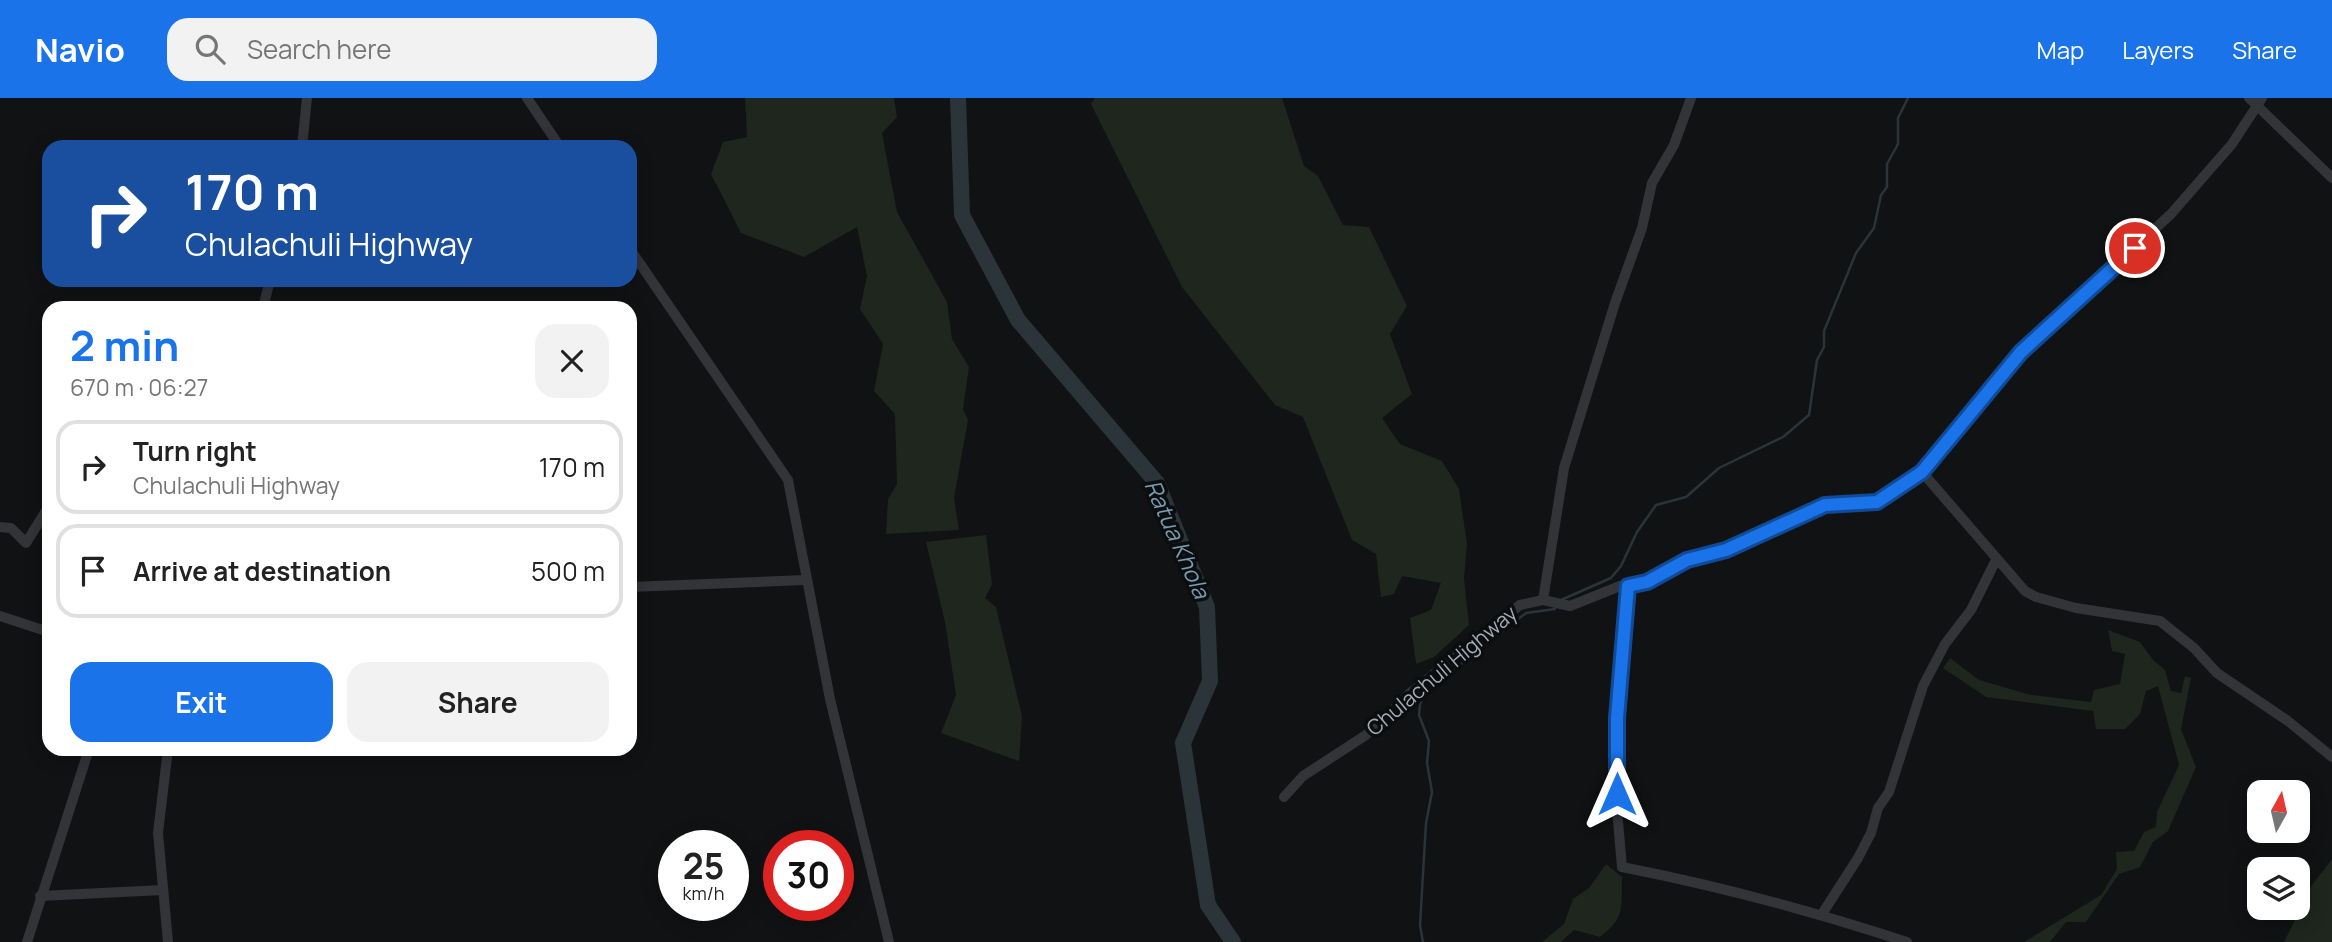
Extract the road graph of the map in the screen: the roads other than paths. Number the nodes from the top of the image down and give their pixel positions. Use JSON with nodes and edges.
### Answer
{"nodes":[{"id":1,"x":307,"y":98,"type":"edge"},
{"id":2,"x":527,"y":98,"type":"edge"},
{"id":3,"x":1691,"y":98,"type":"edge"},
{"id":4,"x":2256,"y":101,"type":"edge"},
{"id":5,"x":303,"y":140,"type":"edge"},
{"id":6,"x":555,"y":140,"type":"edge"},
{"id":7,"x":2332,"y":178,"type":"edge"},
{"id":8,"x":637,"y":259,"type":"edge"},
{"id":9,"x":1922,"y":472,"type":"junction"},
{"id":10,"x":42,"y":517,"type":"edge"},
{"id":11,"x":0,"y":527,"type":"edge"},
{"id":12,"x":1996,"y":560,"type":"junction"},
{"id":13,"x":805,"y":580,"type":"junction"},
{"id":14,"x":1628,"y":586,"type":"junction"},
{"id":15,"x":637,"y":587,"type":"edge"},
{"id":16,"x":1543,"y":600,"type":"junction"},
{"id":17,"x":0,"y":615,"type":"edge"},
{"id":18,"x":42,"y":630,"type":"edge"},
{"id":19,"x":87,"y":756,"type":"edge"},
{"id":20,"x":167,"y":756,"type":"edge"},
{"id":21,"x":2332,"y":757,"type":"edge"},
{"id":22,"x":1284,"y":797,"type":"dead end"},
{"id":23,"x":163,"y":890,"type":"junction"},
{"id":24,"x":40,"y":896,"type":"junction"},
{"id":25,"x":1822,"y":914,"type":"junction"},
{"id":26,"x":27,"y":942,"type":"edge"},
{"id":27,"x":168,"y":942,"type":"edge"},
{"id":28,"x":890,"y":942,"type":"edge"},
{"id":29,"x":1907,"y":942,"type":"edge"}],
"edges":[{"from":1,"to":5,"type":"street"},
{"from":2,"to":6,"type":"street"},
{"from":3,"to":16,"type":"street"},
{"from":4,"to":7,"type":"street"},
{"from":4,"to":9,"type":"street","name":"Chulachuli Highway"},
{"from":8,"to":13,"type":"street"},
{"from":9,"to":12,"type":"street"},
{"from":9,"to":14,"type":"street","name":"Chulachuli Highway"},
{"from":10,"to":11,"type":"street"},
{"from":12,"to":21,"type":"street"},
{"from":12,"to":25,"type":"street"},
{"from":13,"to":15,"type":"street"},
{"from":13,"to":28,"type":"street"},
{"from":14,"to":16,"type":"street","name":"Chulachuli Highway"},
{"from":14,"to":25,"type":"street"},
{"from":16,"to":22,"type":"street","name":"Chulachuli Highway"},
{"from":17,"to":18,"type":"street"},
{"from":19,"to":24,"type":"street"},
{"from":20,"to":23,"type":"street"},
{"from":23,"to":24,"type":"street"},
{"from":23,"to":27,"type":"street"},
{"from":24,"to":26,"type":"street"},
{"from":25,"to":29,"type":"street"}]}
